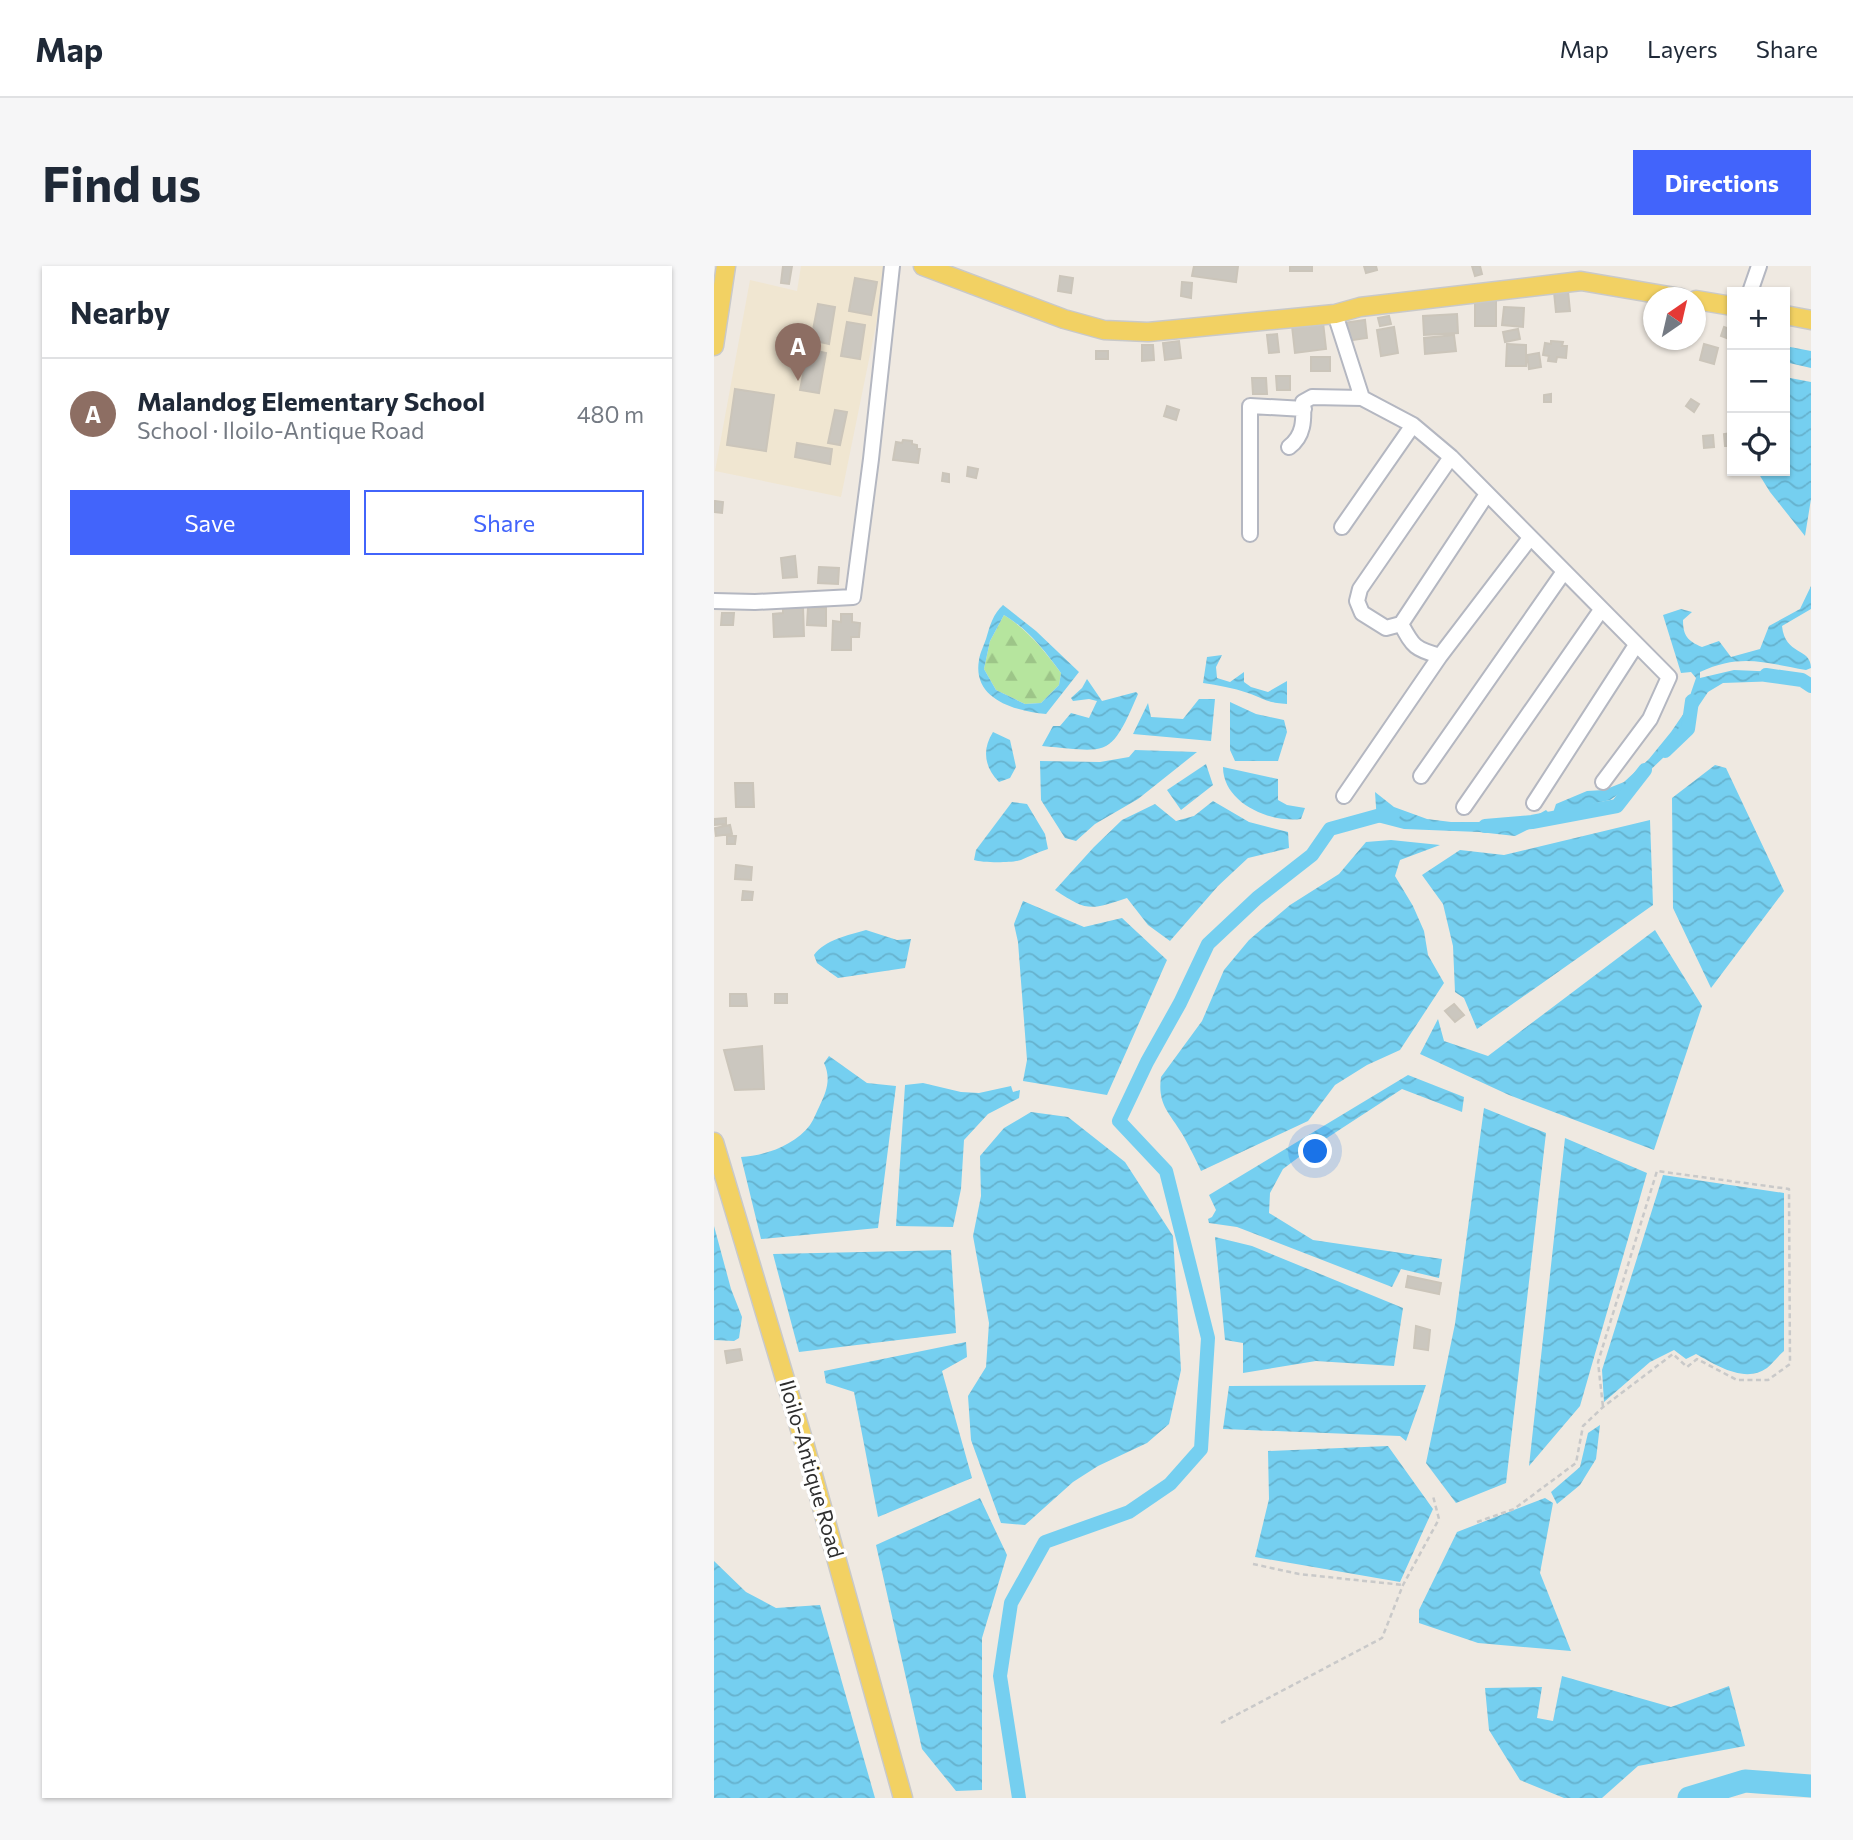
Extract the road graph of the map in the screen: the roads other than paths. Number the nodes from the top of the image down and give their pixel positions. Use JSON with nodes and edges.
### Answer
{"nodes":[{"id":1,"x":726,"y":266,"type":"edge"},
{"id":2,"x":892,"y":266,"type":"edge"},
{"id":3,"x":923,"y":266,"type":"edge"},
{"id":4,"x":1759,"y":266,"type":"edge"},
{"id":5,"x":1752,"y":287,"type":"edge"},
{"id":6,"x":1643,"y":292,"type":"edge"},
{"id":7,"x":1706,"y":302,"type":"edge"},
{"id":8,"x":1727,"y":305,"type":"edge"},
{"id":9,"x":1335,"y":314,"type":"junction"},
{"id":10,"x":1790,"y":316,"type":"edge"},
{"id":11,"x":1811,"y":320,"type":"edge"},
{"id":12,"x":714,"y":346,"type":"edge"},
{"id":13,"x":1362,"y":398,"type":"junction"},
{"id":14,"x":1304,"y":409,"type":"junction"},
{"id":15,"x":1413,"y":425,"type":"junction"},
{"id":16,"x":1289,"y":447,"type":"dead end"},
{"id":17,"x":1451,"y":457,"type":"junction"},
{"id":18,"x":1487,"y":494,"type":"junction"},
{"id":19,"x":1342,"y":527,"type":"dead end"},
{"id":20,"x":1250,"y":534,"type":"dead end"},
{"id":21,"x":1530,"y":538,"type":"junction"},
{"id":22,"x":1563,"y":573,"type":"junction"},
{"id":23,"x":714,"y":601,"type":"edge"},
{"id":24,"x":1601,"y":610,"type":"junction"},
{"id":25,"x":1401,"y":624,"type":"junction"},
{"id":26,"x":1636,"y":645,"type":"junction"},
{"id":27,"x":1440,"y":656,"type":"junction"},
{"id":28,"x":1421,"y":776,"type":"dead end"},
{"id":29,"x":1603,"y":782,"type":"dead end"},
{"id":30,"x":1344,"y":796,"type":"dead end"},
{"id":31,"x":1534,"y":803,"type":"dead end"},
{"id":32,"x":1464,"y":807,"type":"dead end"},
{"id":33,"x":714,"y":1142,"type":"edge"},
{"id":34,"x":902,"y":1798,"type":"edge"}],
"edges":[{"from":1,"to":12,"type":"main road"},
{"from":2,"to":23,"type":"street"},
{"from":3,"to":9,"type":"main road"},
{"from":4,"to":5,"type":"street"},
{"from":6,"to":9,"type":"main road"},
{"from":7,"to":8,"type":"main road"},
{"from":9,"to":13,"type":"street"},
{"from":10,"to":11,"type":"main road"},
{"from":13,"to":14,"type":"street"},
{"from":13,"to":15,"type":"street"},
{"from":14,"to":16,"type":"street"},
{"from":14,"to":20,"type":"street"},
{"from":15,"to":17,"type":"street"},
{"from":15,"to":19,"type":"street"},
{"from":17,"to":18,"type":"street"},
{"from":17,"to":25,"type":"street"},
{"from":18,"to":21,"type":"street"},
{"from":18,"to":25,"type":"street"},
{"from":21,"to":22,"type":"street"},
{"from":21,"to":27,"type":"street"},
{"from":22,"to":24,"type":"street"},
{"from":22,"to":28,"type":"street"},
{"from":24,"to":26,"type":"street"},
{"from":24,"to":32,"type":"street"},
{"from":25,"to":27,"type":"street"},
{"from":26,"to":29,"type":"street"},
{"from":26,"to":31,"type":"street"},
{"from":27,"to":30,"type":"street"},
{"from":33,"to":34,"type":"main road","name":"Iloilo-Antique Road"}]}
